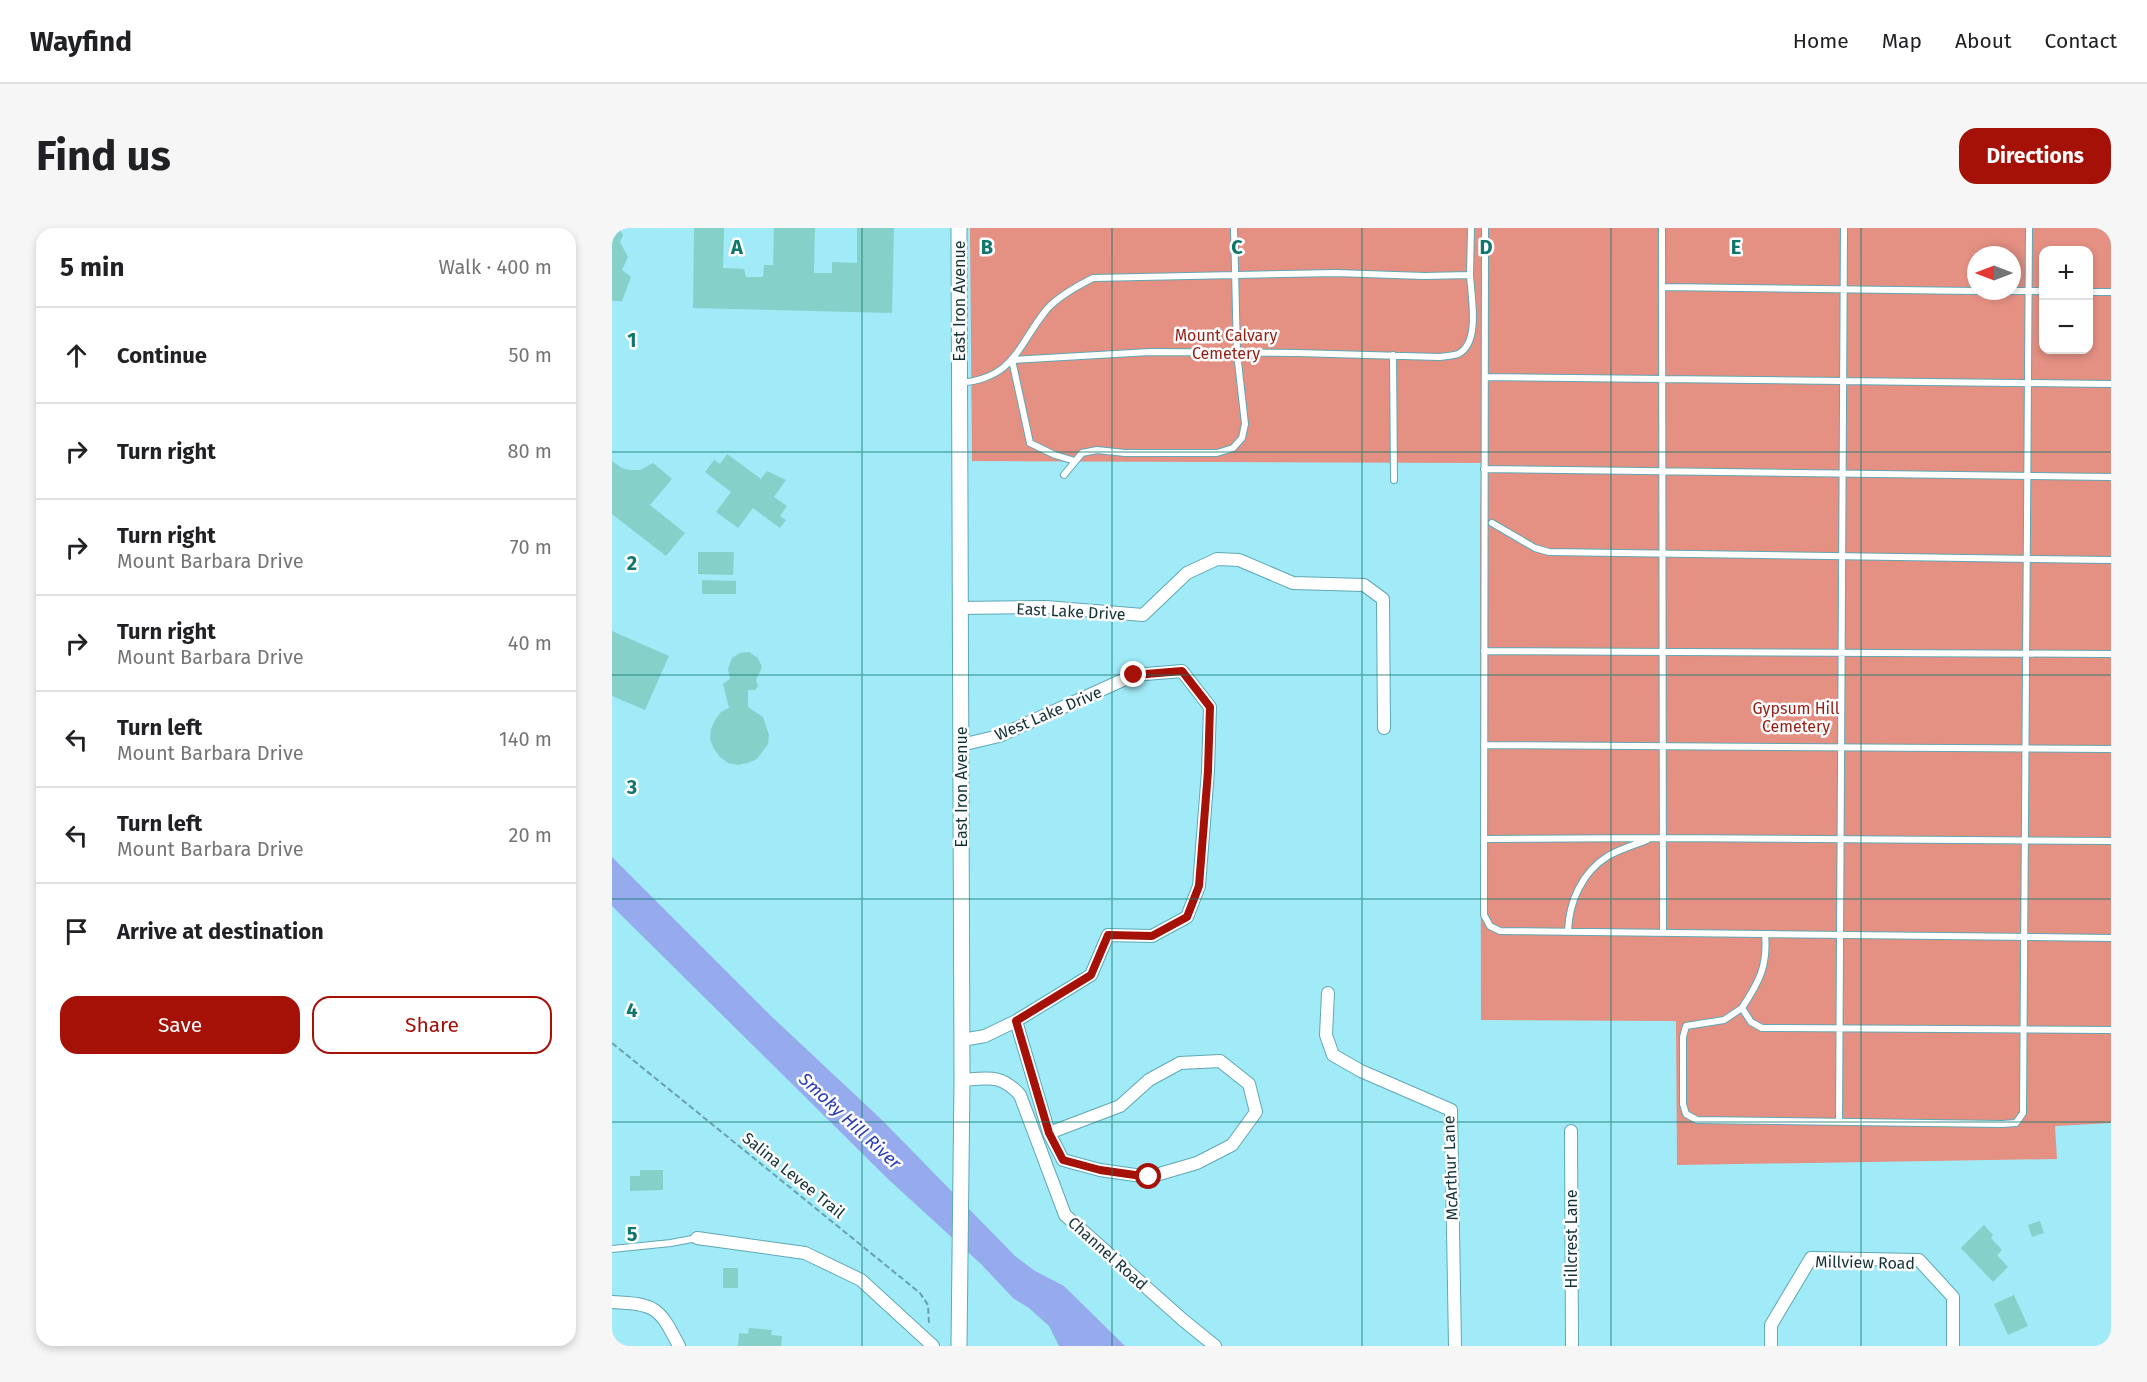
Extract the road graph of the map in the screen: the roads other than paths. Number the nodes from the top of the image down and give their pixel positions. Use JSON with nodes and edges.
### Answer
{"nodes":[{"id":1,"x":959,"y":228,"type":"edge"},
{"id":2,"x":1234,"y":228,"type":"edge"},
{"id":3,"x":1471,"y":228,"type":"edge"},
{"id":4,"x":1485,"y":228,"type":"edge"},
{"id":5,"x":1662,"y":228,"type":"edge"},
{"id":6,"x":1844,"y":228,"type":"edge"},
{"id":7,"x":2030,"y":228,"type":"edge"},
{"id":8,"x":1236,"y":275,"type":"junction"},
{"id":9,"x":1470,"y":275,"type":"junction"},
{"id":10,"x":1662,"y":287,"type":"junction"},
{"id":11,"x":1843,"y":289,"type":"junction"},
{"id":12,"x":1967,"y":291,"type":"edge"},
{"id":13,"x":2021,"y":291,"type":"edge"},
{"id":14,"x":2029,"y":291,"type":"junction"},
{"id":15,"x":2039,"y":291,"type":"edge"},
{"id":16,"x":2093,"y":292,"type":"edge"},
{"id":17,"x":2111,"y":292,"type":"edge"},
{"id":18,"x":1237,"y":352,"type":"junction"},
{"id":19,"x":1393,"y":356,"type":"junction"},
{"id":20,"x":1012,"y":360,"type":"junction"},
{"id":21,"x":1485,"y":377,"type":"junction"},
{"id":22,"x":1662,"y":379,"type":"junction"},
{"id":23,"x":1843,"y":381,"type":"junction"},
{"id":24,"x":959,"y":383,"type":"junction"},
{"id":25,"x":2028,"y":383,"type":"junction"},
{"id":26,"x":2111,"y":384,"type":"edge"},
{"id":27,"x":1075,"y":461,"type":"junction"},
{"id":28,"x":1485,"y":469,"type":"junction"},
{"id":29,"x":1663,"y":471,"type":"junction"},
{"id":30,"x":1842,"y":474,"type":"junction"},
{"id":31,"x":1064,"y":475,"type":"dead end"},
{"id":32,"x":2028,"y":476,"type":"junction"},
{"id":33,"x":2111,"y":477,"type":"edge"},
{"id":34,"x":1394,"y":480,"type":"dead end"},
{"id":35,"x":1492,"y":524,"type":"dead end"},
{"id":36,"x":1663,"y":554,"type":"junction"},
{"id":37,"x":1843,"y":557,"type":"junction"},
{"id":38,"x":2027,"y":559,"type":"junction"},
{"id":39,"x":2111,"y":560,"type":"edge"},
{"id":40,"x":960,"y":608,"type":"junction"},
{"id":41,"x":1484,"y":651,"type":"junction"},
{"id":42,"x":1663,"y":652,"type":"junction"},
{"id":43,"x":1841,"y":653,"type":"junction"},
{"id":44,"x":2026,"y":654,"type":"junction"},
{"id":45,"x":2111,"y":654,"type":"edge"},
{"id":46,"x":1384,"y":728,"type":"dead end"},
{"id":47,"x":961,"y":745,"type":"junction"},
{"id":48,"x":1484,"y":745,"type":"junction"},
{"id":49,"x":1663,"y":746,"type":"junction"},
{"id":50,"x":1841,"y":747,"type":"junction"},
{"id":51,"x":2026,"y":748,"type":"junction"},
{"id":52,"x":2111,"y":749,"type":"edge"},
{"id":53,"x":1651,"y":838,"type":"junction"},
{"id":54,"x":1663,"y":838,"type":"junction"},
{"id":55,"x":1484,"y":839,"type":"junction"},
{"id":56,"x":1841,"y":839,"type":"junction"},
{"id":57,"x":2025,"y":840,"type":"junction"},
{"id":58,"x":2111,"y":841,"type":"edge"},
{"id":59,"x":1568,"y":931,"type":"junction"},
{"id":60,"x":1663,"y":933,"type":"junction"},
{"id":61,"x":1765,"y":934,"type":"junction"},
{"id":62,"x":1840,"y":935,"type":"junction"},
{"id":63,"x":2024,"y":937,"type":"junction"},
{"id":64,"x":2111,"y":938,"type":"edge"},
{"id":65,"x":1328,"y":993,"type":"dead end"},
{"id":66,"x":1742,"y":1008,"type":"junction"},
{"id":67,"x":1016,"y":1021,"type":"junction"},
{"id":68,"x":1840,"y":1029,"type":"junction"},
{"id":69,"x":2024,"y":1030,"type":"junction"},
{"id":70,"x":2111,"y":1030,"type":"edge"},
{"id":71,"x":962,"y":1040,"type":"junction"},
{"id":72,"x":962,"y":1080,"type":"junction"},
{"id":73,"x":1839,"y":1122,"type":"junction"},
{"id":74,"x":1571,"y":1131,"type":"dead end"},
{"id":75,"x":1049,"y":1133,"type":"junction"},
{"id":76,"x":697,"y":1238,"type":"joint"},
{"id":77,"x":612,"y":1249,"type":"edge"},
{"id":78,"x":612,"y":1302,"type":"edge"},
{"id":79,"x":931,"y":1344,"type":"edge"},
{"id":80,"x":679,"y":1346,"type":"edge"},
{"id":81,"x":959,"y":1346,"type":"edge"},
{"id":82,"x":1215,"y":1346,"type":"edge"},
{"id":83,"x":1455,"y":1346,"type":"edge"},
{"id":84,"x":1572,"y":1346,"type":"edge"},
{"id":85,"x":1771,"y":1346,"type":"edge"},
{"id":86,"x":1953,"y":1346,"type":"edge"}],
"edges":[{"from":1,"to":24,"type":"street","name":"East Iron Avenue"},
{"from":2,"to":8,"type":"lane"},
{"from":3,"to":9,"type":"lane"},
{"from":4,"to":21,"type":"lane"},
{"from":5,"to":10,"type":"lane"},
{"from":6,"to":11,"type":"lane"},
{"from":7,"to":14,"type":"lane"},
{"from":8,"to":9,"type":"lane"},
{"from":8,"to":18,"type":"lane"},
{"from":8,"to":20,"type":"lane"},
{"from":9,"to":19,"type":"lane"},
{"from":10,"to":11,"type":"lane"},
{"from":10,"to":22,"type":"lane"},
{"from":11,"to":12,"type":"lane"},
{"from":11,"to":23,"type":"lane"},
{"from":13,"to":14,"type":"lane"},
{"from":14,"to":15,"type":"lane"},
{"from":14,"to":25,"type":"lane"},
{"from":16,"to":17,"type":"lane"},
{"from":18,"to":19,"type":"lane"},
{"from":18,"to":20,"type":"lane"},
{"from":18,"to":27,"type":"lane"},
{"from":19,"to":34,"type":"lane"},
{"from":20,"to":24,"type":"lane"},
{"from":20,"to":27,"type":"lane"},
{"from":21,"to":22,"type":"lane"},
{"from":21,"to":28,"type":"lane"},
{"from":22,"to":23,"type":"lane"},
{"from":22,"to":29,"type":"lane"},
{"from":23,"to":25,"type":"lane"},
{"from":23,"to":30,"type":"lane"},
{"from":24,"to":40,"type":"street","name":"East Iron Avenue"},
{"from":25,"to":26,"type":"lane"},
{"from":25,"to":32,"type":"lane"},
{"from":27,"to":31,"type":"lane"},
{"from":28,"to":29,"type":"lane"},
{"from":28,"to":41,"type":"lane"},
{"from":29,"to":30,"type":"lane"},
{"from":29,"to":36,"type":"lane"},
{"from":30,"to":32,"type":"lane"},
{"from":30,"to":37,"type":"lane"},
{"from":32,"to":33,"type":"lane"},
{"from":32,"to":38,"type":"lane"},
{"from":35,"to":36,"type":"lane"},
{"from":36,"to":37,"type":"lane"},
{"from":36,"to":42,"type":"lane"},
{"from":37,"to":38,"type":"lane"},
{"from":37,"to":43,"type":"lane"},
{"from":38,"to":39,"type":"lane"},
{"from":38,"to":44,"type":"lane"},
{"from":40,"to":46,"type":"street","name":"East Lake Drive"},
{"from":40,"to":47,"type":"street","name":"East Iron Avenue"},
{"from":41,"to":42,"type":"lane"},
{"from":41,"to":48,"type":"lane"},
{"from":42,"to":43,"type":"lane"},
{"from":42,"to":49,"type":"lane"},
{"from":43,"to":44,"type":"lane"},
{"from":43,"to":50,"type":"lane"},
{"from":44,"to":45,"type":"lane"},
{"from":44,"to":51,"type":"lane"},
{"from":47,"to":67,"type":"street","name":"West Lake Drive"},
{"from":47,"to":71,"type":"street","name":"East Iron Avenue"},
{"from":48,"to":49,"type":"lane"},
{"from":48,"to":55,"type":"lane"},
{"from":49,"to":50,"type":"lane"},
{"from":49,"to":54,"type":"lane"},
{"from":50,"to":51,"type":"lane"},
{"from":50,"to":56,"type":"lane"},
{"from":51,"to":52,"type":"lane"},
{"from":51,"to":57,"type":"lane"},
{"from":53,"to":54,"type":"lane"},
{"from":53,"to":55,"type":"lane"},
{"from":53,"to":59,"type":"lane"},
{"from":54,"to":56,"type":"lane"},
{"from":54,"to":60,"type":"lane"},
{"from":55,"to":59,"type":"lane"},
{"from":56,"to":57,"type":"lane"},
{"from":56,"to":62,"type":"lane"},
{"from":57,"to":58,"type":"lane"},
{"from":57,"to":63,"type":"lane"},
{"from":59,"to":60,"type":"lane"},
{"from":60,"to":61,"type":"lane"},
{"from":61,"to":62,"type":"lane"},
{"from":61,"to":66,"type":"lane"},
{"from":62,"to":63,"type":"lane"},
{"from":62,"to":68,"type":"lane"},
{"from":63,"to":64,"type":"lane"},
{"from":63,"to":69,"type":"lane"},
{"from":65,"to":83,"type":"street","name":"McArthur Lane"},
{"from":66,"to":68,"type":"lane"},
{"from":66,"to":73,"type":"lane"},
{"from":67,"to":71,"type":"street"},
{"from":67,"to":75,"type":"street"},
{"from":68,"to":69,"type":"lane"},
{"from":68,"to":73,"type":"lane"},
{"from":69,"to":70,"type":"lane"},
{"from":69,"to":73,"type":"lane"},
{"from":71,"to":72,"type":"street","name":"East Iron Avenue"},
{"from":72,"to":81,"type":"street","name":"East Iron Avenue"},
{"from":72,"to":82,"type":"street","name":"Channel Road"},
{"from":74,"to":84,"type":"street","name":"Hillcrest Lane"},
{"from":75,"to":75,"type":"street"},
{"from":76,"to":77,"type":"lane"},
{"from":76,"to":79,"type":"street"},
{"from":78,"to":80,"type":"street"},
{"from":85,"to":86,"type":"street","name":"Millview Road"}]}
